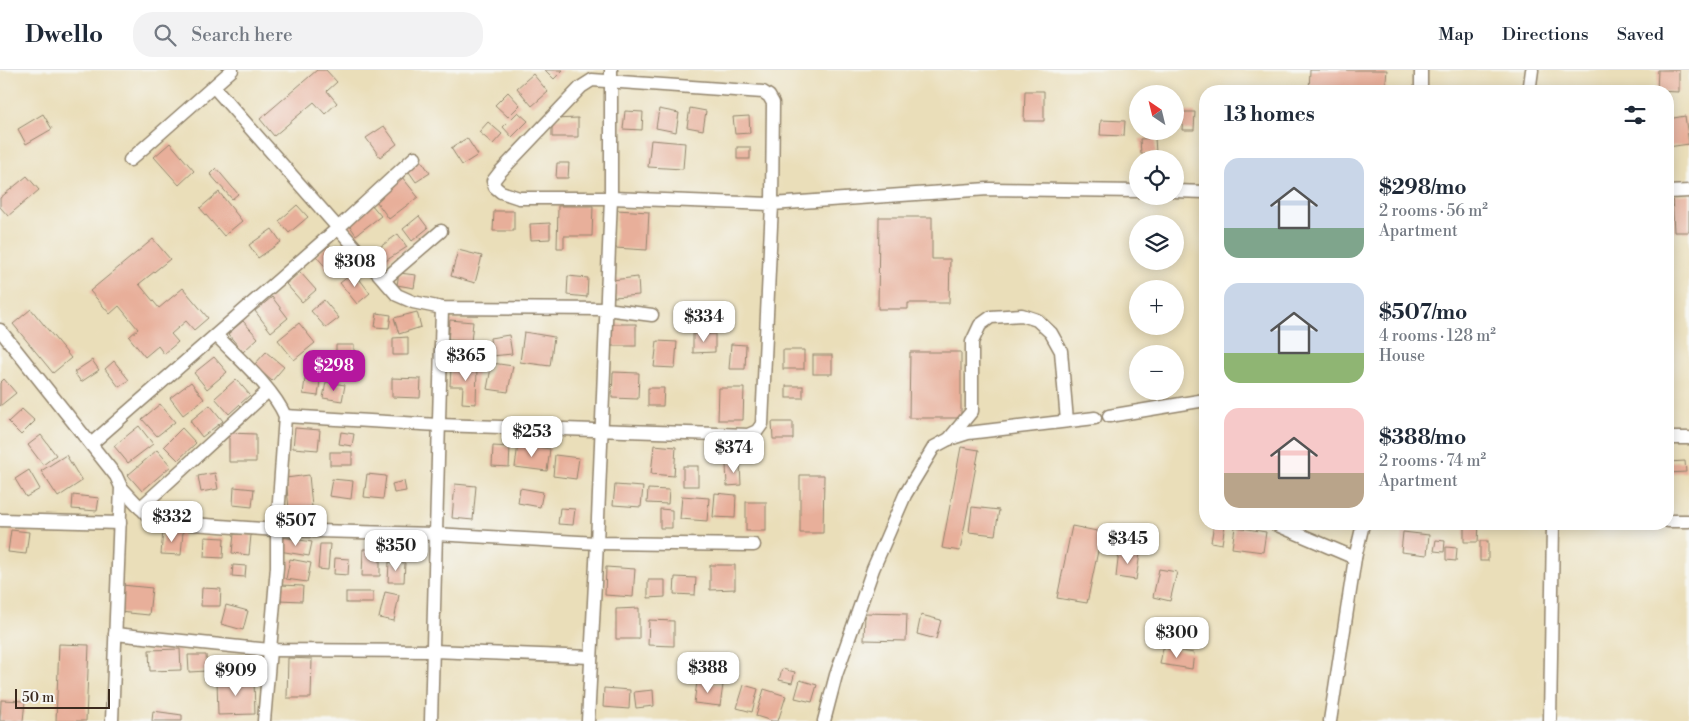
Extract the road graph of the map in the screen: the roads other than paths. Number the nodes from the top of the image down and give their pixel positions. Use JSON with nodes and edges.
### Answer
{"nodes":[{"id":1,"x":232,"y":70,"type":"edge"},
{"id":2,"x":1422,"y":70,"type":"edge"},
{"id":3,"x":1532,"y":70,"type":"edge"},
{"id":4,"x":610,"y":76,"type":"edge"},
{"id":5,"x":1421,"y":85,"type":"edge"},
{"id":6,"x":1530,"y":85,"type":"edge"},
{"id":7,"x":214,"y":88,"type":"junction"},
{"id":8,"x":415,"y":157,"type":"dead end"},
{"id":9,"x":130,"y":160,"type":"dead end"},
{"id":10,"x":1129,"y":191,"type":"edge"},
{"id":11,"x":1184,"y":191,"type":"edge"},
{"id":12,"x":1689,"y":191,"type":"edge"},
{"id":13,"x":1199,"y":192,"type":"edge"},
{"id":14,"x":1674,"y":192,"type":"edge"},
{"id":15,"x":610,"y":198,"type":"junction"},
{"id":16,"x":772,"y":204,"type":"junction"},
{"id":17,"x":338,"y":228,"type":"junction"},
{"id":18,"x":441,"y":232,"type":"dead end"},
{"id":19,"x":384,"y":280,"type":"junction"},
{"id":20,"x":442,"y":308,"type":"junction"},
{"id":21,"x":606,"y":309,"type":"junction"},
{"id":22,"x":652,"y":315,"type":"dead end"},
{"id":23,"x":0,"y":330,"type":"edge"},
{"id":24,"x":216,"y":335,"type":"junction"},
{"id":25,"x":268,"y":391,"type":"junction"},
{"id":26,"x":1199,"y":401,"type":"edge"},
{"id":27,"x":284,"y":416,"type":"junction"},
{"id":28,"x":1109,"y":416,"type":"dead end"},
{"id":29,"x":1095,"y":418,"type":"dead end"},
{"id":30,"x":1067,"y":421,"type":"junction"},
{"id":31,"x":438,"y":425,"type":"junction"},
{"id":32,"x":601,"y":431,"type":"junction"},
{"id":33,"x":1674,"y":438,"type":"edge"},
{"id":34,"x":1689,"y":438,"type":"edge"},
{"id":35,"x":949,"y":439,"type":"junction"},
{"id":36,"x":91,"y":444,"type":"junction"},
{"id":37,"x":121,"y":488,"type":"junction"},
{"id":38,"x":140,"y":508,"type":"junction"},
{"id":39,"x":0,"y":520,"type":"edge"},
{"id":40,"x":1674,"y":521,"type":"edge"},
{"id":41,"x":1689,"y":521,"type":"edge"},
{"id":42,"x":120,"y":523,"type":"junction"},
{"id":43,"x":277,"y":530,"type":"junction"},
{"id":44,"x":1289,"y":530,"type":"edge"},
{"id":45,"x":1362,"y":530,"type":"edge"},
{"id":46,"x":1553,"y":530,"type":"edge"},
{"id":47,"x":435,"y":534,"type":"junction"},
{"id":48,"x":597,"y":543,"type":"junction"},
{"id":49,"x":754,"y":545,"type":"dead end"},
{"id":50,"x":1355,"y":558,"type":"junction"},
{"id":51,"x":115,"y":634,"type":"junction"},
{"id":52,"x":270,"y":650,"type":"junction"},
{"id":53,"x":433,"y":652,"type":"junction"},
{"id":54,"x":591,"y":657,"type":"junction"},
{"id":55,"x":112,"y":721,"type":"edge"},
{"id":56,"x":264,"y":721,"type":"edge"},
{"id":57,"x":431,"y":721,"type":"edge"},
{"id":58,"x":588,"y":721,"type":"edge"},
{"id":59,"x":824,"y":721,"type":"edge"},
{"id":60,"x":1330,"y":721,"type":"edge"},
{"id":61,"x":1550,"y":721,"type":"edge"}],
"edges":[{"from":1,"to":7,"type":"street"},
{"from":2,"to":5,"type":"street"},
{"from":3,"to":6,"type":"street"},
{"from":4,"to":15,"type":"street"},
{"from":4,"to":15,"type":"street"},
{"from":4,"to":16,"type":"street"},
{"from":7,"to":9,"type":"street"},
{"from":7,"to":17,"type":"street"},
{"from":8,"to":17,"type":"street"},
{"from":10,"to":16,"type":"street"},
{"from":11,"to":13,"type":"street"},
{"from":12,"to":14,"type":"street"},
{"from":15,"to":16,"type":"street"},
{"from":15,"to":21,"type":"street"},
{"from":16,"to":32,"type":"street"},
{"from":17,"to":19,"type":"street"},
{"from":17,"to":24,"type":"street"},
{"from":18,"to":19,"type":"street"},
{"from":19,"to":20,"type":"street"},
{"from":20,"to":21,"type":"street"},
{"from":20,"to":31,"type":"street"},
{"from":21,"to":22,"type":"street"},
{"from":21,"to":32,"type":"street"},
{"from":23,"to":36,"type":"street"},
{"from":24,"to":25,"type":"street"},
{"from":24,"to":36,"type":"street"},
{"from":25,"to":27,"type":"street"},
{"from":25,"to":38,"type":"street"},
{"from":26,"to":28,"type":"street"},
{"from":27,"to":31,"type":"street"},
{"from":27,"to":43,"type":"street"},
{"from":29,"to":30,"type":"street"},
{"from":30,"to":35,"type":"street"},
{"from":30,"to":35,"type":"street"},
{"from":31,"to":32,"type":"street"},
{"from":31,"to":47,"type":"street"},
{"from":32,"to":48,"type":"street"},
{"from":33,"to":34,"type":"street"},
{"from":35,"to":59,"type":"street"},
{"from":36,"to":37,"type":"street"},
{"from":37,"to":38,"type":"street"},
{"from":37,"to":42,"type":"street"},
{"from":38,"to":43,"type":"street"},
{"from":39,"to":42,"type":"street"},
{"from":40,"to":41,"type":"street"},
{"from":42,"to":51,"type":"street"},
{"from":43,"to":47,"type":"street"},
{"from":43,"to":52,"type":"street"},
{"from":44,"to":50,"type":"street"},
{"from":45,"to":50,"type":"street"},
{"from":46,"to":61,"type":"street"},
{"from":47,"to":48,"type":"street"},
{"from":47,"to":53,"type":"street"},
{"from":48,"to":49,"type":"street"},
{"from":48,"to":54,"type":"street"},
{"from":50,"to":60,"type":"street"},
{"from":51,"to":52,"type":"street"},
{"from":51,"to":55,"type":"street"},
{"from":52,"to":53,"type":"street"},
{"from":52,"to":56,"type":"street"},
{"from":53,"to":54,"type":"street"},
{"from":53,"to":57,"type":"street"},
{"from":54,"to":58,"type":"street"}]}
